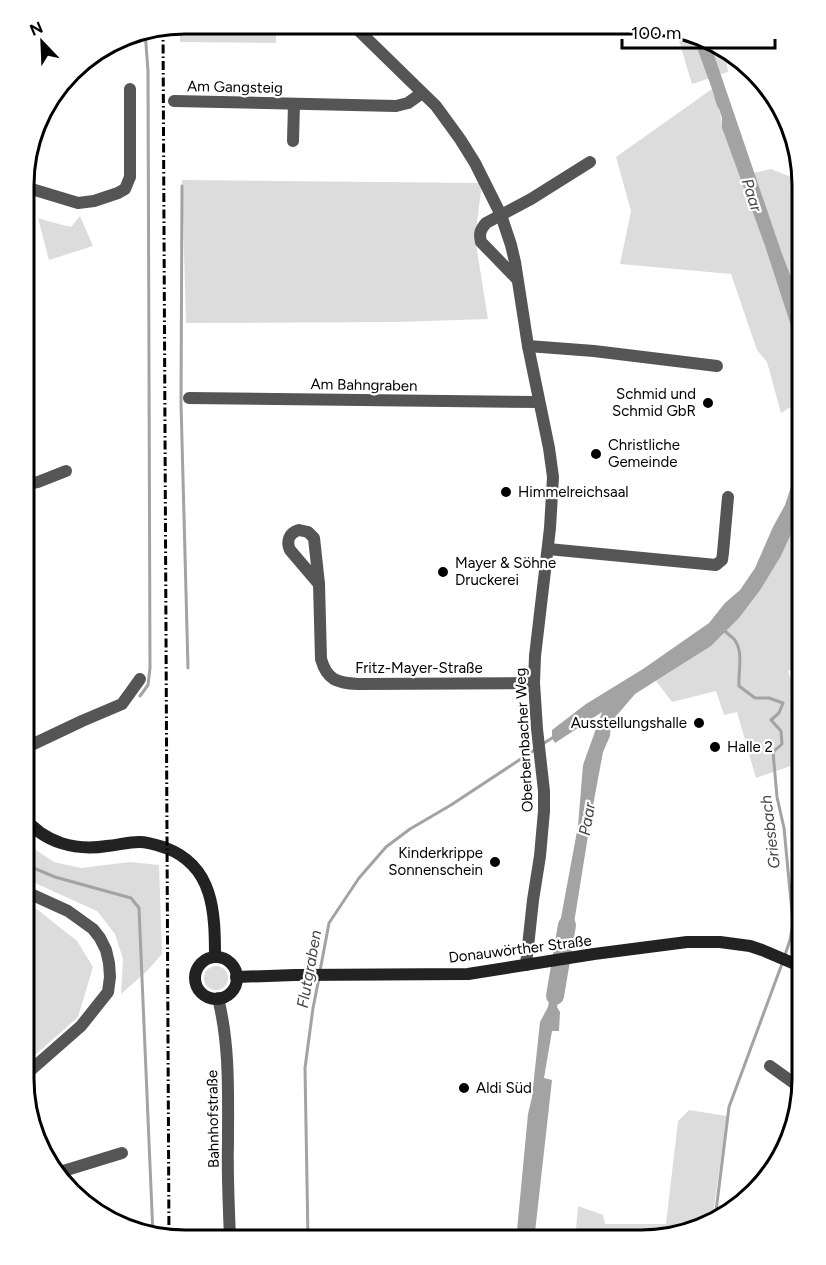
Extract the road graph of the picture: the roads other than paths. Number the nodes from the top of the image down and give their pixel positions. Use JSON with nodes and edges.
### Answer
{"nodes":[{"id":1,"x":363,"y":34,"type":"edge"},
{"id":2,"x":130,"y":89,"type":"dead end"},
{"id":3,"x":422,"y":93,"type":"junction"},
{"id":4,"x":174,"y":101,"type":"dead end"},
{"id":5,"x":294,"y":104,"type":"junction"},
{"id":6,"x":293,"y":141,"type":"dead end"},
{"id":7,"x":590,"y":162,"type":"dead end"},
{"id":8,"x":34,"y":190,"type":"edge"},
{"id":9,"x":501,"y":215,"type":"junction"},
{"id":10,"x":517,"y":279,"type":"junction"},
{"id":11,"x":528,"y":346,"type":"junction"},
{"id":12,"x":717,"y":366,"type":"dead end"},
{"id":13,"x":189,"y":398,"type":"dead end"},
{"id":14,"x":539,"y":402,"type":"junction"},
{"id":15,"x":66,"y":471,"type":"dead end"},
{"id":16,"x":34,"y":483,"type":"edge"},
{"id":17,"x":728,"y":497,"type":"dead end"},
{"id":18,"x":548,"y":549,"type":"junction"},
{"id":19,"x":319,"y":584,"type":"dead end"},
{"id":20,"x":140,"y":679,"type":"dead end"},
{"id":21,"x":534,"y":683,"type":"junction"},
{"id":22,"x":34,"y":743,"type":"edge"},
{"id":23,"x":34,"y":828,"type":"edge"},
{"id":24,"x":34,"y":896,"type":"edge"},
{"id":25,"x":214,"y":957,"type":"junction"},
{"id":26,"x":791,"y":963,"type":"edge"},
{"id":27,"x":526,"y":965,"type":"junction"},
{"id":28,"x":236,"y":977,"type":"junction"},
{"id":29,"x":218,"y":998,"type":"junction"},
{"id":30,"x":770,"y":1066,"type":"dead end"},
{"id":31,"x":34,"y":1067,"type":"edge"},
{"id":32,"x":791,"y":1081,"type":"edge"},
{"id":33,"x":122,"y":1153,"type":"dead end"},
{"id":34,"x":66,"y":1170,"type":"edge"},
{"id":35,"x":230,"y":1231,"type":"edge"}],
"edges":[{"from":1,"to":3,"type":"street","name":"Oberbernbacher Weg"},
{"from":2,"to":8,"type":"street"},
{"from":3,"to":5,"type":"street","name":"Am Gangsteig"},
{"from":3,"to":9,"type":"street","name":"Oberbernbacher Weg"},
{"from":4,"to":5,"type":"street","name":"Am Gangsteig"},
{"from":5,"to":6,"type":"street","name":"Am Gangsteig"},
{"from":7,"to":9,"type":"street"},
{"from":9,"to":10,"type":"street","name":"Oberbernbacher Weg"},
{"from":9,"to":10,"type":"street"},
{"from":10,"to":11,"type":"street","name":"Oberbernbacher Weg"},
{"from":11,"to":12,"type":"street"},
{"from":11,"to":14,"type":"street","name":"Oberbernbacher Weg"},
{"from":13,"to":14,"type":"street","name":"Am Bahngraben"},
{"from":14,"to":18,"type":"street","name":"Oberbernbacher Weg"},
{"from":15,"to":16,"type":"street"},
{"from":17,"to":18,"type":"street"},
{"from":18,"to":21,"type":"street","name":"Oberbernbacher Weg"},
{"from":19,"to":21,"type":"street","name":"Fritz-Mayer-Straße"},
{"from":20,"to":22,"type":"street"},
{"from":21,"to":27,"type":"street","name":"Oberbernbacher Weg"},
{"from":23,"to":25,"type":"main road"},
{"from":24,"to":31,"type":"street"},
{"from":25,"to":28,"type":"main road"},
{"from":25,"to":29,"type":"main road"},
{"from":26,"to":27,"type":"main road","name":"Donauwörther Straße"},
{"from":27,"to":28,"type":"main road","name":"Donauwörther Straße"},
{"from":28,"to":29,"type":"main road"},
{"from":29,"to":35,"type":"street","name":"Bahnhofstraße"},
{"from":30,"to":32,"type":"street"},
{"from":33,"to":34,"type":"street"}]}
